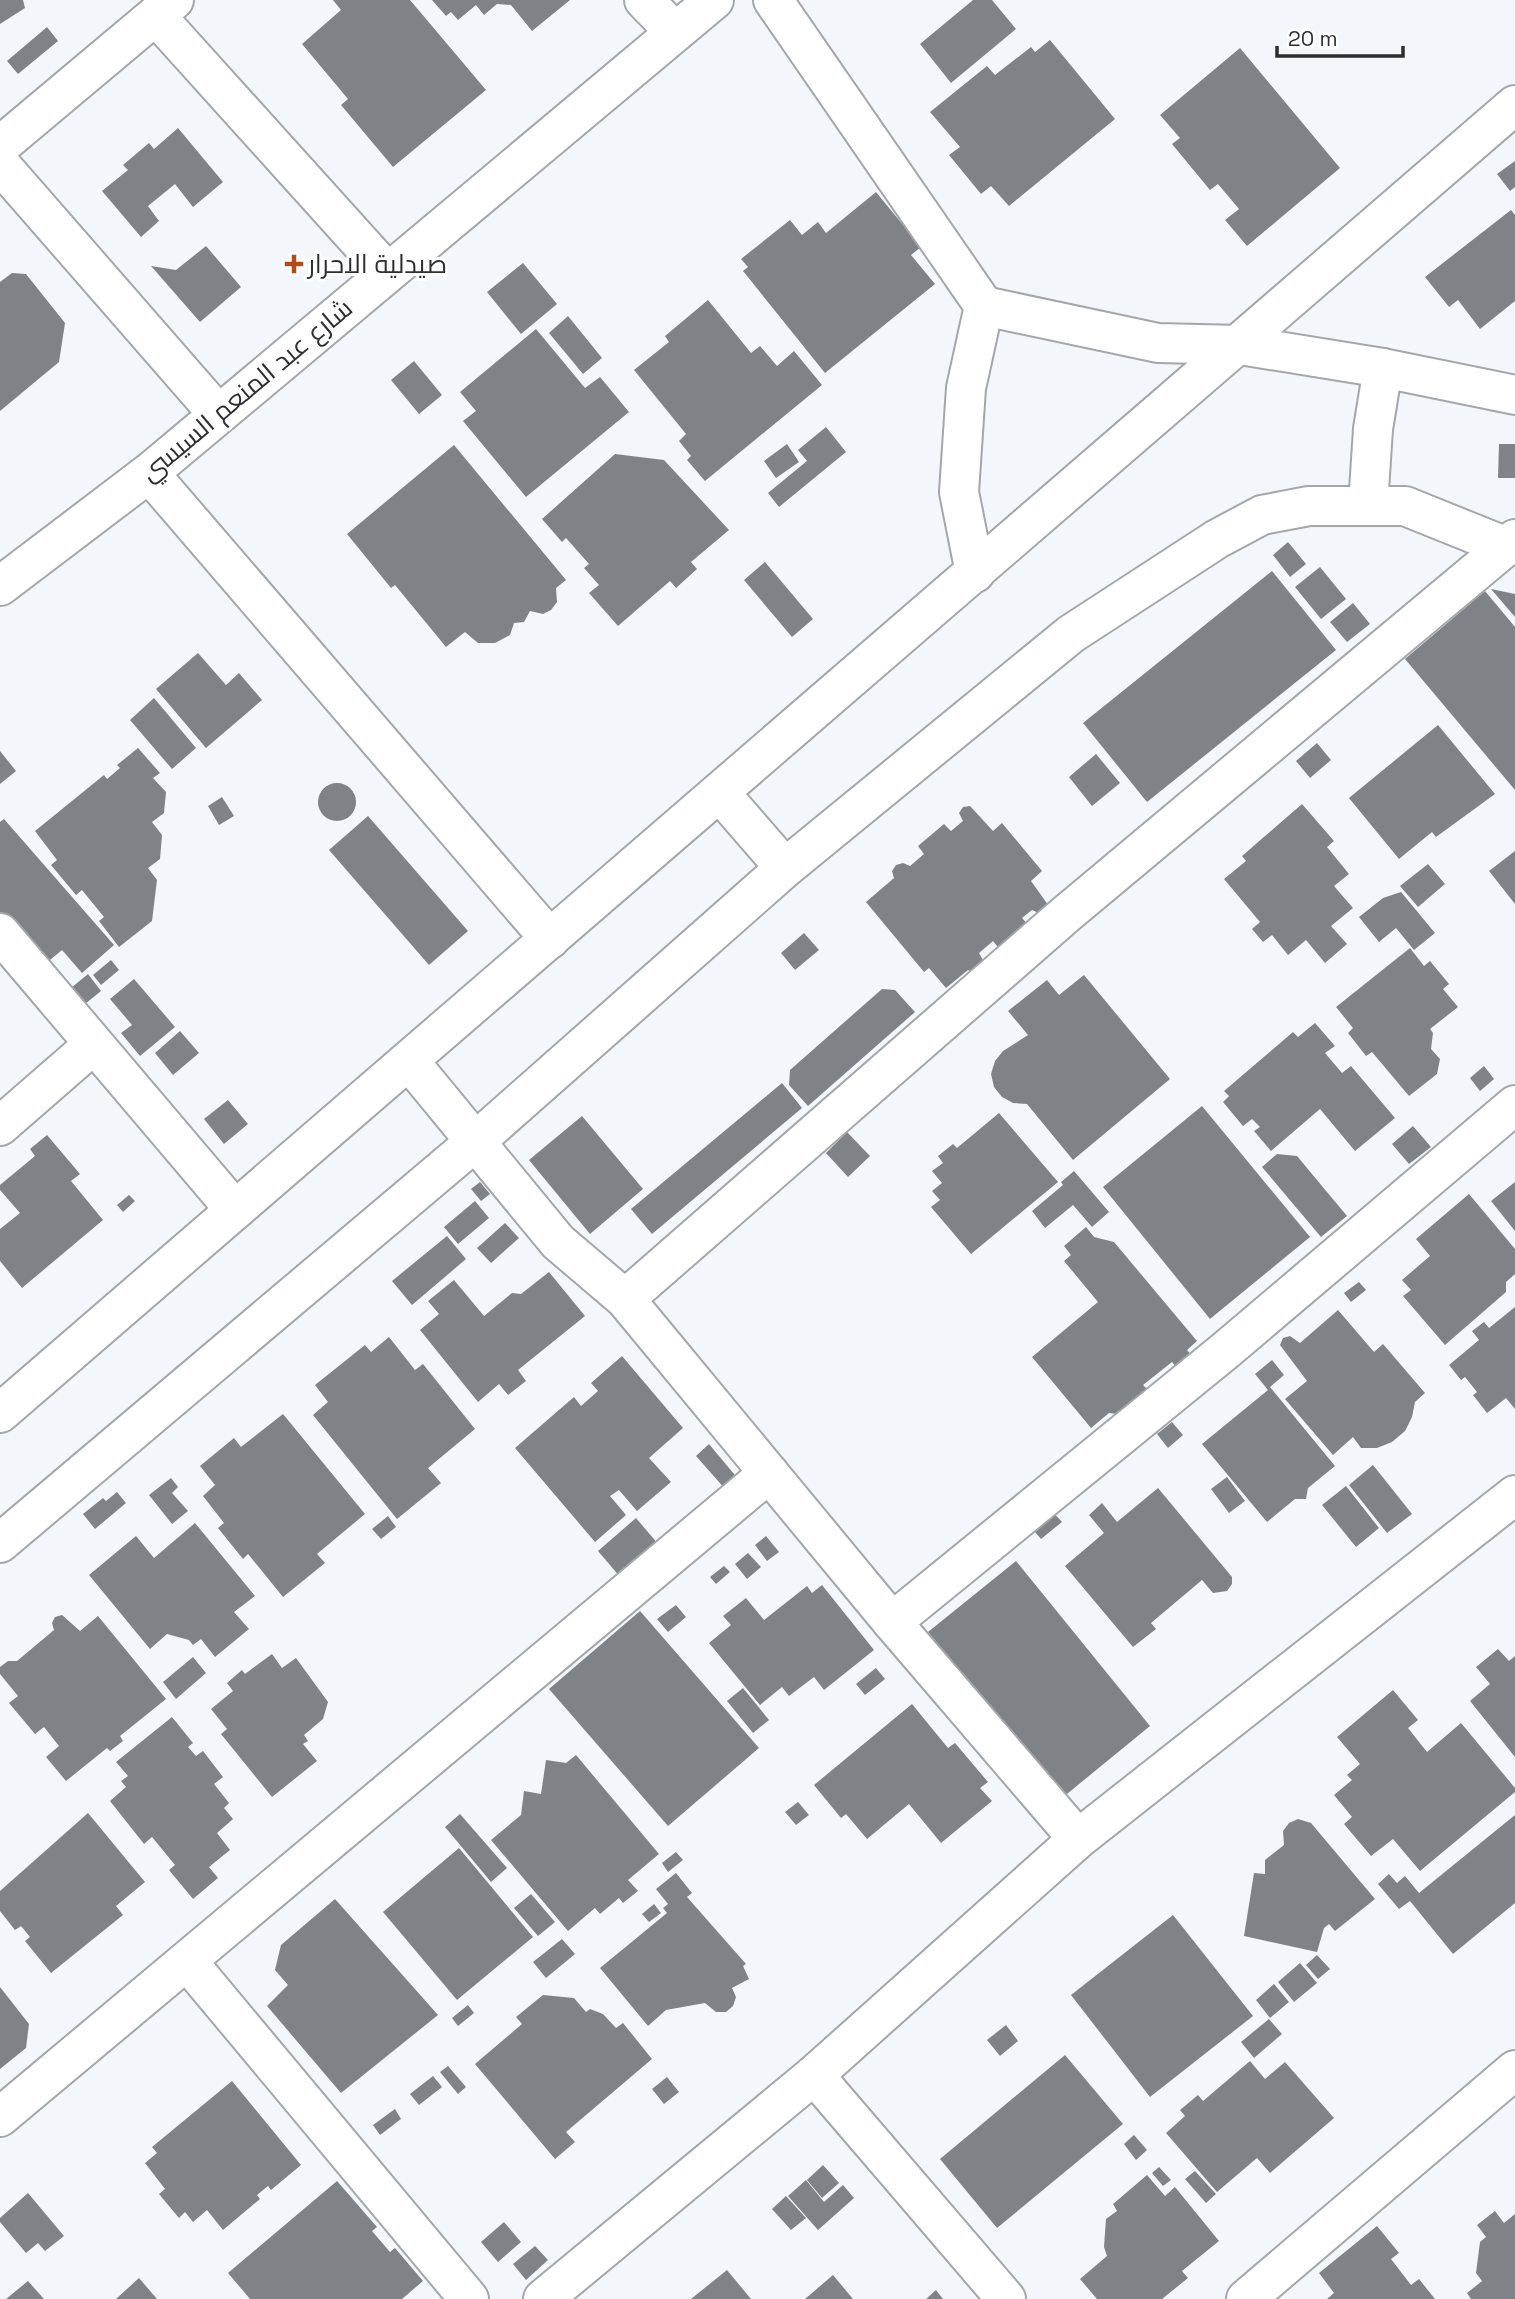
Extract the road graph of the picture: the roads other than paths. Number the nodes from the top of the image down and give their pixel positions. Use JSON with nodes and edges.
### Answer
{"nodes":[{"id":1,"x":644,"y":0,"type":"edge"},
{"id":2,"x":714,"y":0,"type":"edge"},
{"id":3,"x":773,"y":0,"type":"edge"},
{"id":4,"x":165,"y":8,"type":"edge"},
{"id":5,"x":675,"y":32,"type":"junction"},
{"id":6,"x":1515,"y":104,"type":"edge"},
{"id":7,"x":0,"y":146,"type":"edge"},
{"id":8,"x":0,"y":164,"type":"edge"},
{"id":9,"x":387,"y":272,"type":"junction"},
{"id":10,"x":984,"y":306,"type":"junction"},
{"id":11,"x":1240,"y":345,"type":"junction"},
{"id":12,"x":1382,"y":368,"type":"junction"},
{"id":13,"x":1515,"y":395,"type":"edge"},
{"id":14,"x":218,"y":414,"type":"junction"},
{"id":15,"x":149,"y":473,"type":"junction"},
{"id":16,"x":1368,"y":506,"type":"junction"},
{"id":17,"x":1511,"y":543,"type":"edge"},
{"id":18,"x":975,"y":573,"type":"junction"},
{"id":19,"x":0,"y":586,"type":"edge"},
{"id":20,"x":720,"y":793,"type":"junction"},
{"id":21,"x":785,"y":869,"type":"junction"},
{"id":22,"x":0,"y":933,"type":"edge"},
{"id":23,"x":550,"y":939,"type":"junction"},
{"id":24,"x":93,"y":1045,"type":"junction"},
{"id":25,"x":409,"y":1060,"type":"junction"},
{"id":26,"x":1515,"y":1105,"type":"edge"},
{"id":27,"x":0,"y":1126,"type":"edge"},
{"id":28,"x":476,"y":1141,"type":"junction"},
{"id":29,"x":235,"y":1210,"type":"junction"},
{"id":30,"x":625,"y":1299,"type":"junction"},
{"id":31,"x":0,"y":1413,"type":"edge"},
{"id":32,"x":769,"y":1473,"type":"junction"},
{"id":33,"x":1515,"y":1495,"type":"edge"},
{"id":34,"x":0,"y":1543,"type":"edge"},
{"id":35,"x":892,"y":1622,"type":"junction"},
{"id":36,"x":1078,"y":1839,"type":"junction"},
{"id":37,"x":187,"y":1961,"type":"junction"},
{"id":38,"x":1515,"y":2070,"type":"edge"},
{"id":39,"x":814,"y":2075,"type":"junction"},
{"id":40,"x":0,"y":2117,"type":"edge"},
{"id":41,"x":468,"y":2299,"type":"edge"},
{"id":42,"x":543,"y":2299,"type":"edge"},
{"id":43,"x":1006,"y":2299,"type":"edge"},
{"id":44,"x":1246,"y":2299,"type":"edge"}],
"edges":[{"from":1,"to":5,"type":"street"},
{"from":2,"to":5,"type":"street","name":"شارع عبد المنعم السيسي"},
{"from":3,"to":10,"type":"street"},
{"from":4,"to":7,"type":"street"},
{"from":4,"to":9,"type":"street"},
{"from":5,"to":9,"type":"street","name":"شارع عبد المنعم السيسي"},
{"from":6,"to":11,"type":"street"},
{"from":8,"to":14,"type":"street"},
{"from":9,"to":14,"type":"street","name":"شارع عبد المنعم السيسي"},
{"from":10,"to":11,"type":"street"},
{"from":10,"to":18,"type":"street"},
{"from":11,"to":12,"type":"street"},
{"from":11,"to":18,"type":"street"},
{"from":12,"to":13,"type":"street"},
{"from":12,"to":16,"type":"street"},
{"from":14,"to":15,"type":"street","name":"شارع عبد المنعم السيسي"},
{"from":15,"to":19,"type":"street","name":"شارع عبد المنعم السيسي"},
{"from":15,"to":23,"type":"street"},
{"from":16,"to":17,"type":"street"},
{"from":16,"to":21,"type":"street"},
{"from":17,"to":30,"type":"street"},
{"from":18,"to":20,"type":"street"},
{"from":20,"to":21,"type":"street"},
{"from":20,"to":23,"type":"street"},
{"from":21,"to":28,"type":"street"},
{"from":22,"to":24,"type":"street"},
{"from":23,"to":25,"type":"street"},
{"from":24,"to":27,"type":"street"},
{"from":24,"to":29,"type":"street"},
{"from":25,"to":28,"type":"street"},
{"from":25,"to":29,"type":"street"},
{"from":26,"to":35,"type":"street"},
{"from":28,"to":30,"type":"street"},
{"from":28,"to":34,"type":"street"},
{"from":29,"to":31,"type":"street"},
{"from":30,"to":32,"type":"street"},
{"from":32,"to":35,"type":"street"},
{"from":32,"to":37,"type":"street"},
{"from":33,"to":36,"type":"street"},
{"from":35,"to":36,"type":"street"},
{"from":36,"to":39,"type":"street"},
{"from":37,"to":40,"type":"street"},
{"from":37,"to":41,"type":"street"},
{"from":38,"to":44,"type":"street"},
{"from":39,"to":42,"type":"street"},
{"from":39,"to":43,"type":"street"}]}
